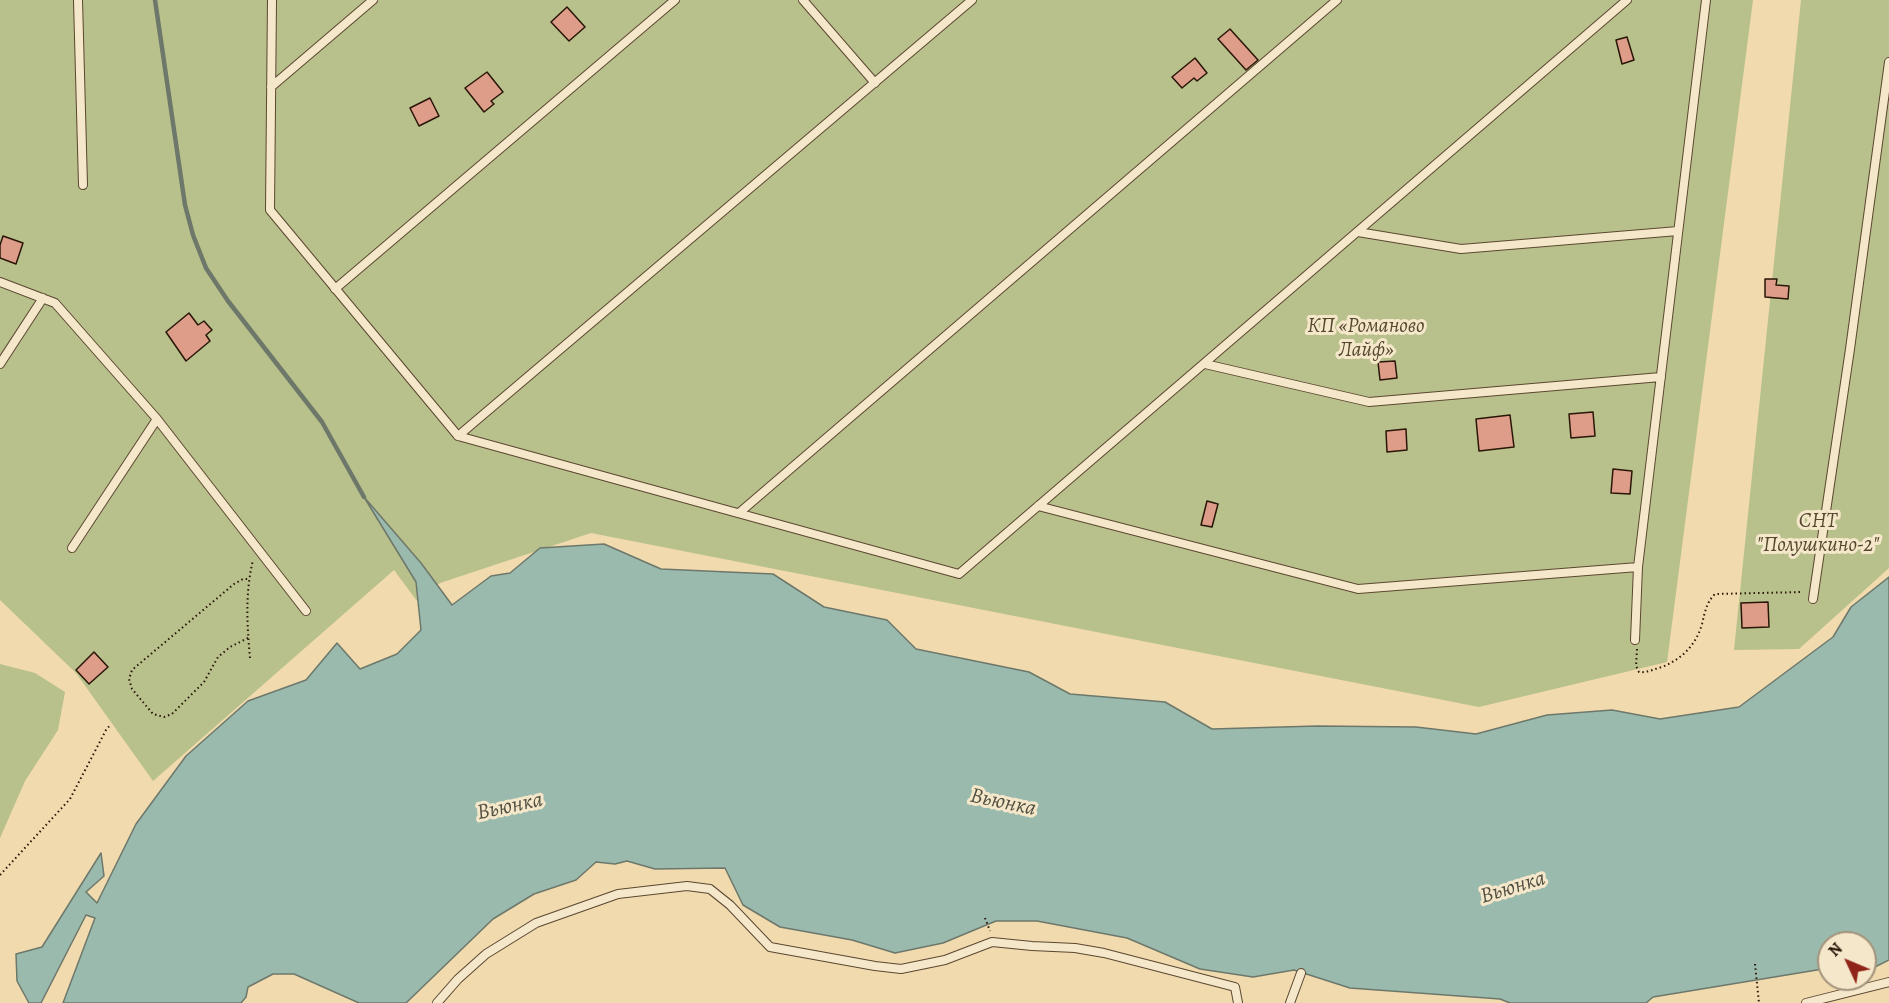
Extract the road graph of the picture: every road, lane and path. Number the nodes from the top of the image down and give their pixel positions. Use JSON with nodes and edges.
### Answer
{"nodes":[{"id":1,"x":78,"y":0,"type":"edge"},
{"id":2,"x":272,"y":0,"type":"edge"},
{"id":3,"x":374,"y":0,"type":"edge"},
{"id":4,"x":675,"y":0,"type":"edge"},
{"id":5,"x":802,"y":0,"type":"edge"},
{"id":6,"x":972,"y":0,"type":"edge"},
{"id":7,"x":1337,"y":0,"type":"edge"},
{"id":8,"x":1628,"y":0,"type":"edge"},
{"id":9,"x":1706,"y":0,"type":"edge"},
{"id":10,"x":1889,"y":62,"type":"edge"},
{"id":11,"x":875,"y":83,"type":"junction"},
{"id":12,"x":271,"y":87,"type":"junction"},
{"id":13,"x":83,"y":185,"type":"dead end"},
{"id":14,"x":1358,"y":231,"type":"junction"},
{"id":15,"x":1678,"y":231,"type":"junction"},
{"id":16,"x":0,"y":282,"type":"edge"},
{"id":17,"x":335,"y":289,"type":"junction"},
{"id":18,"x":43,"y":298,"type":"junction"},
{"id":19,"x":1204,"y":363,"type":"junction"},
{"id":20,"x":0,"y":364,"type":"edge"},
{"id":21,"x":1661,"y":377,"type":"junction"},
{"id":22,"x":157,"y":419,"type":"junction"},
{"id":23,"x":458,"y":436,"type":"junction"},
{"id":24,"x":1038,"y":506,"type":"junction"},
{"id":25,"x":739,"y":513,"type":"junction"},
{"id":26,"x":72,"y":548,"type":"dead end"},
{"id":27,"x":259,"y":550,"type":"junction"},
{"id":28,"x":1638,"y":567,"type":"junction"},
{"id":29,"x":248,"y":579,"type":"junction"},
{"id":30,"x":1814,"y":589,"type":"junction"},
{"id":31,"x":1813,"y":599,"type":"dead end"},
{"id":32,"x":306,"y":612,"type":"dead end"},
{"id":33,"x":248,"y":638,"type":"junction"},
{"id":34,"x":1635,"y":639,"type":"joint"},
{"id":35,"x":250,"y":658,"type":"dead end"},
{"id":36,"x":111,"y":724,"type":"dead end"},
{"id":37,"x":0,"y":875,"type":"edge"},
{"id":38,"x":985,"y":918,"type":"dead end"},
{"id":39,"x":992,"y":937,"type":"dead end"},
{"id":40,"x":1755,"y":964,"type":"dead end"},
{"id":41,"x":1301,"y":973,"type":"dead end"},
{"id":42,"x":1889,"y":982,"type":"edge"},
{"id":43,"x":437,"y":1003,"type":"edge"},
{"id":44,"x":1238,"y":1003,"type":"edge"},
{"id":45,"x":1290,"y":1003,"type":"edge"},
{"id":46,"x":1759,"y":1003,"type":"edge"},
{"id":47,"x":1806,"y":1003,"type":"edge"}],
"edges":[{"from":1,"to":13,"type":"lane"},
{"from":2,"to":12,"type":"lane"},
{"from":3,"to":12,"type":"lane"},
{"from":4,"to":17,"type":"lane"},
{"from":5,"to":11,"type":"lane"},
{"from":6,"to":11,"type":"lane"},
{"from":7,"to":25,"type":"lane"},
{"from":8,"to":14,"type":"lane"},
{"from":9,"to":15,"type":"lane"},
{"from":10,"to":30,"type":"lane"},
{"from":11,"to":23,"type":"lane"},
{"from":12,"to":17,"type":"lane"},
{"from":14,"to":15,"type":"lane"},
{"from":14,"to":19,"type":"lane"},
{"from":15,"to":21,"type":"lane"},
{"from":16,"to":18,"type":"lane"},
{"from":17,"to":23,"type":"lane"},
{"from":18,"to":20,"type":"lane"},
{"from":18,"to":22,"type":"lane"},
{"from":19,"to":21,"type":"lane"},
{"from":19,"to":24,"type":"lane"},
{"from":21,"to":28,"type":"lane"},
{"from":22,"to":26,"type":"lane"},
{"from":22,"to":27,"type":"lane"},
{"from":23,"to":25,"type":"lane"},
{"from":24,"to":25,"type":"lane"},
{"from":24,"to":28,"type":"lane"},
{"from":27,"to":29,"type":"path"},
{"from":27,"to":32,"type":"lane"},
{"from":28,"to":34,"type":"lane"},
{"from":29,"to":33,"type":"path"},
{"from":29,"to":33,"type":"path"},
{"from":30,"to":31,"type":"lane"},
{"from":30,"to":34,"type":"path"},
{"from":33,"to":35,"type":"path"},
{"from":36,"to":37,"type":"path"},
{"from":38,"to":39,"type":"path"},
{"from":40,"to":46,"type":"path"},
{"from":41,"to":45,"type":"lane"},
{"from":42,"to":47,"type":"lane"},
{"from":43,"to":44,"type":"lane"}]}
